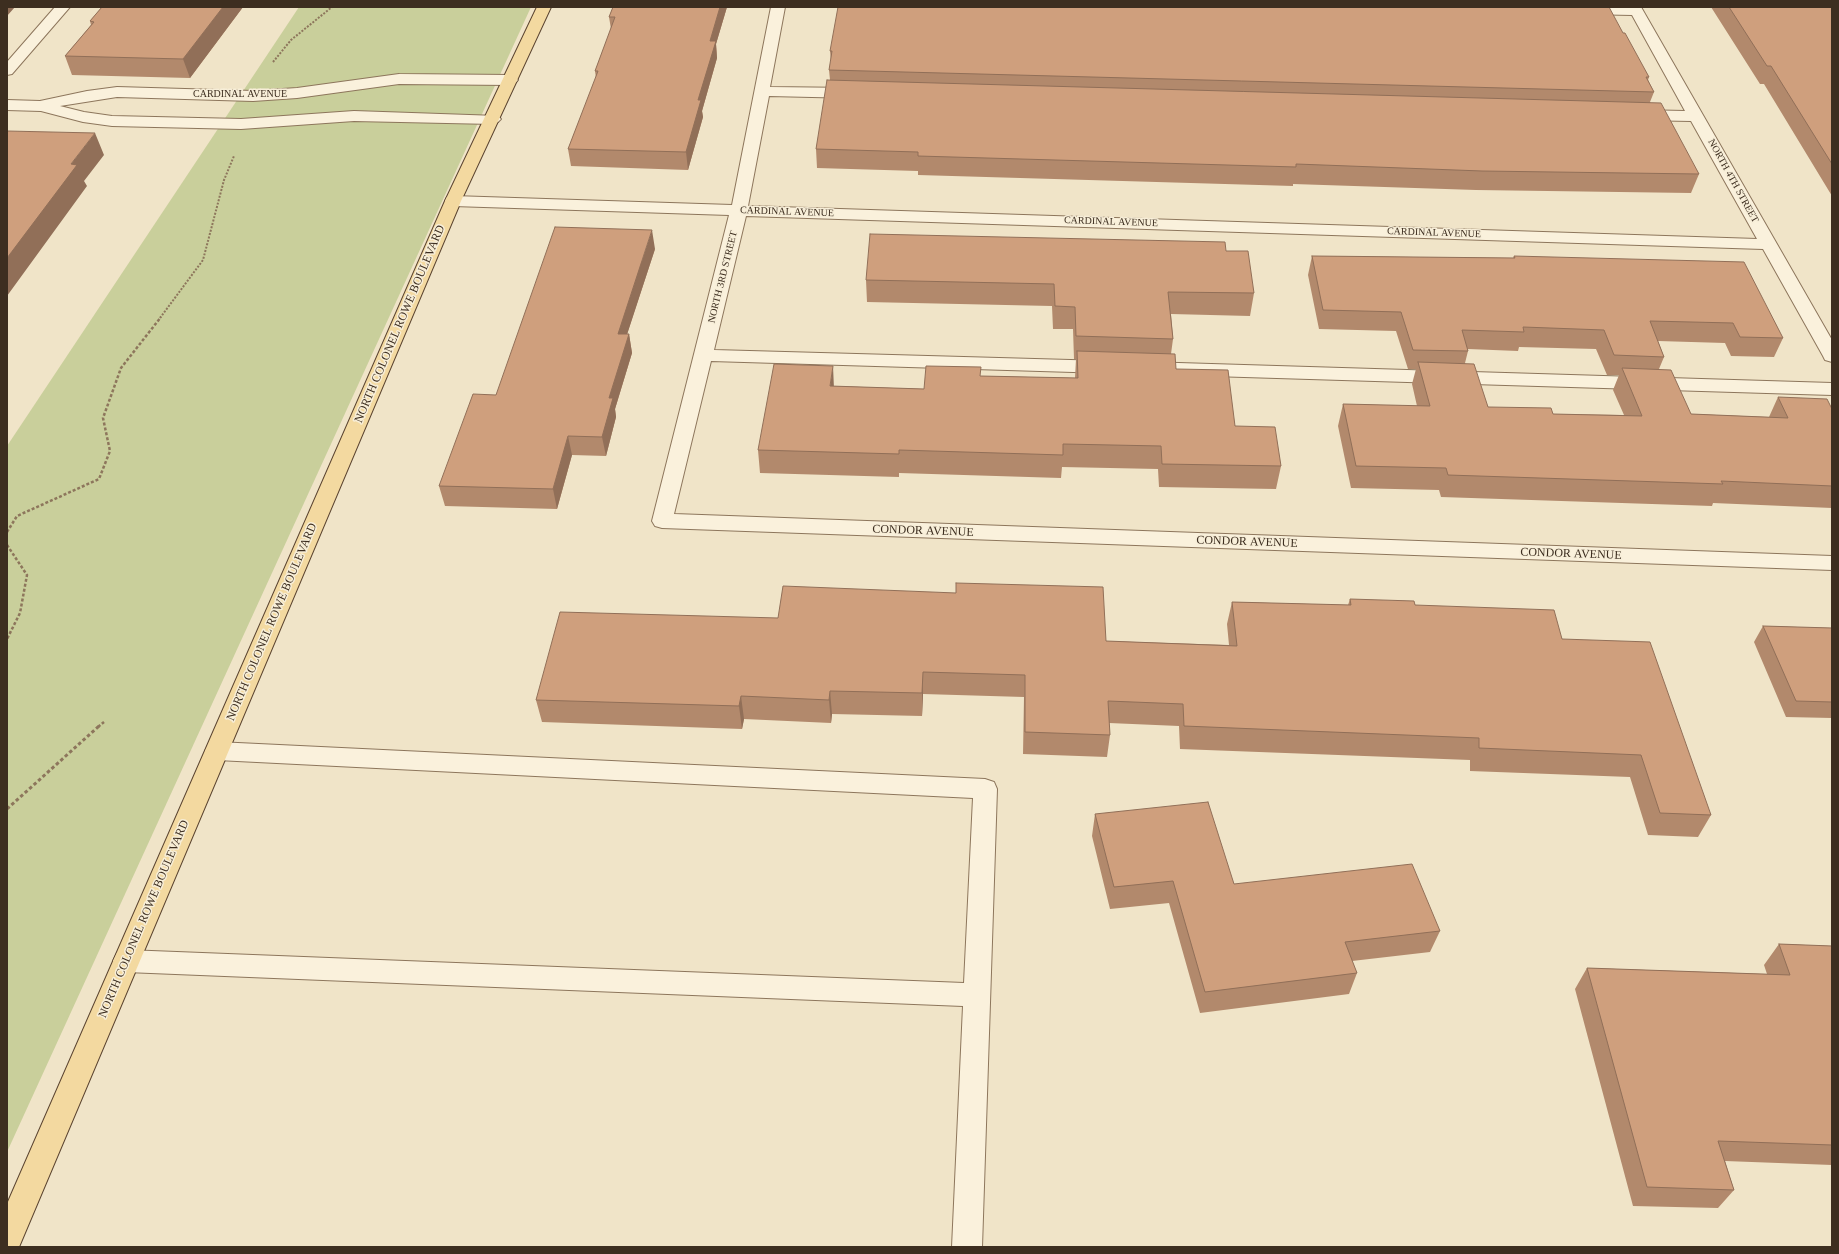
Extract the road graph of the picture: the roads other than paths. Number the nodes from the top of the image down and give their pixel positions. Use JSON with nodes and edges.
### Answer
{"nodes":[{"id":1,"x":63,"y":7,"type":"edge"},
{"id":2,"x":544,"y":7,"type":"edge"},
{"id":3,"x":778,"y":7,"type":"edge"},
{"id":4,"x":1564,"y":9,"type":"edge"},
{"id":5,"x":1635,"y":9,"type":"edge"},
{"id":6,"x":7,"y":71,"type":"edge"},
{"id":7,"x":510,"y":80,"type":"junction"},
{"id":8,"x":762,"y":91,"type":"junction"},
{"id":9,"x":866,"y":94,"type":"edge"},
{"id":10,"x":275,"y":95,"type":"junction"},
{"id":11,"x":7,"y":105,"type":"edge"},
{"id":12,"x":41,"y":106,"type":"junction"},
{"id":13,"x":1624,"y":114,"type":"edge"},
{"id":14,"x":1696,"y":116,"type":"junction"},
{"id":15,"x":493,"y":119,"type":"junction"},
{"id":16,"x":265,"y":122,"type":"junction"},
{"id":17,"x":453,"y":201,"type":"junction"},
{"id":18,"x":739,"y":210,"type":"junction"},
{"id":19,"x":1768,"y":244,"type":"junction"},
{"id":20,"x":703,"y":355,"type":"junction"},
{"id":21,"x":1832,"y":356,"type":"edge"},
{"id":22,"x":1832,"y":389,"type":"edge"},
{"id":23,"x":662,"y":522,"type":"joint"},
{"id":24,"x":1832,"y":563,"type":"edge"},
{"id":25,"x":217,"y":751,"type":"junction"},
{"id":26,"x":126,"y":961,"type":"junction"},
{"id":27,"x":977,"y":995,"type":"junction"},
{"id":28,"x":7,"y":1239,"type":"edge"},
{"id":29,"x":966,"y":1247,"type":"edge"}],
"edges":[{"from":1,"to":6,"type":"street"},
{"from":2,"to":7,"type":"main road","name":"NORTH COLONEL ROWE BOULEVARD"},
{"from":3,"to":8,"type":"street","name":"NORTH 3RD STREET"},
{"from":4,"to":5,"type":"street"},
{"from":5,"to":14,"type":"street","name":"NORTH 4TH STREET"},
{"from":7,"to":10,"type":"street","name":"CARDINAL AVENUE"},
{"from":7,"to":15,"type":"main road","name":"NORTH COLONEL ROWE BOULEVARD"},
{"from":8,"to":9,"type":"street"},
{"from":8,"to":18,"type":"street","name":"NORTH 3RD STREET"},
{"from":10,"to":12,"type":"street","name":"CARDINAL AVENUE"},
{"from":10,"to":16,"type":"street"},
{"from":11,"to":12,"type":"street","name":"CARDINAL AVENUE"},
{"from":12,"to":16,"type":"street","name":"CARDINAL AVENUE"},
{"from":13,"to":14,"type":"street"},
{"from":14,"to":19,"type":"street","name":"NORTH 4TH STREET"},
{"from":15,"to":16,"type":"street","name":"CARDINAL AVENUE"},
{"from":15,"to":17,"type":"main road","name":"NORTH COLONEL ROWE BOULEVARD"},
{"from":17,"to":18,"type":"street","name":"CARDINAL AVENUE"},
{"from":17,"to":25,"type":"main road","name":"NORTH COLONEL ROWE BOULEVARD"},
{"from":18,"to":19,"type":"street","name":"CARDINAL AVENUE"},
{"from":18,"to":20,"type":"street","name":"NORTH 3RD STREET"},
{"from":19,"to":21,"type":"street","name":"NORTH 4TH STREET"},
{"from":20,"to":22,"type":"street"},
{"from":20,"to":23,"type":"street","name":"NORTH 3RD STREET"},
{"from":23,"to":24,"type":"street","name":"CONDOR AVENUE"},
{"from":25,"to":26,"type":"main road","name":"NORTH COLONEL ROWE BOULEVARD"},
{"from":25,"to":27,"type":"street"},
{"from":26,"to":27,"type":"street"},
{"from":26,"to":28,"type":"main road","name":"NORTH COLONEL ROWE BOULEVARD"},
{"from":27,"to":29,"type":"street"}]}
